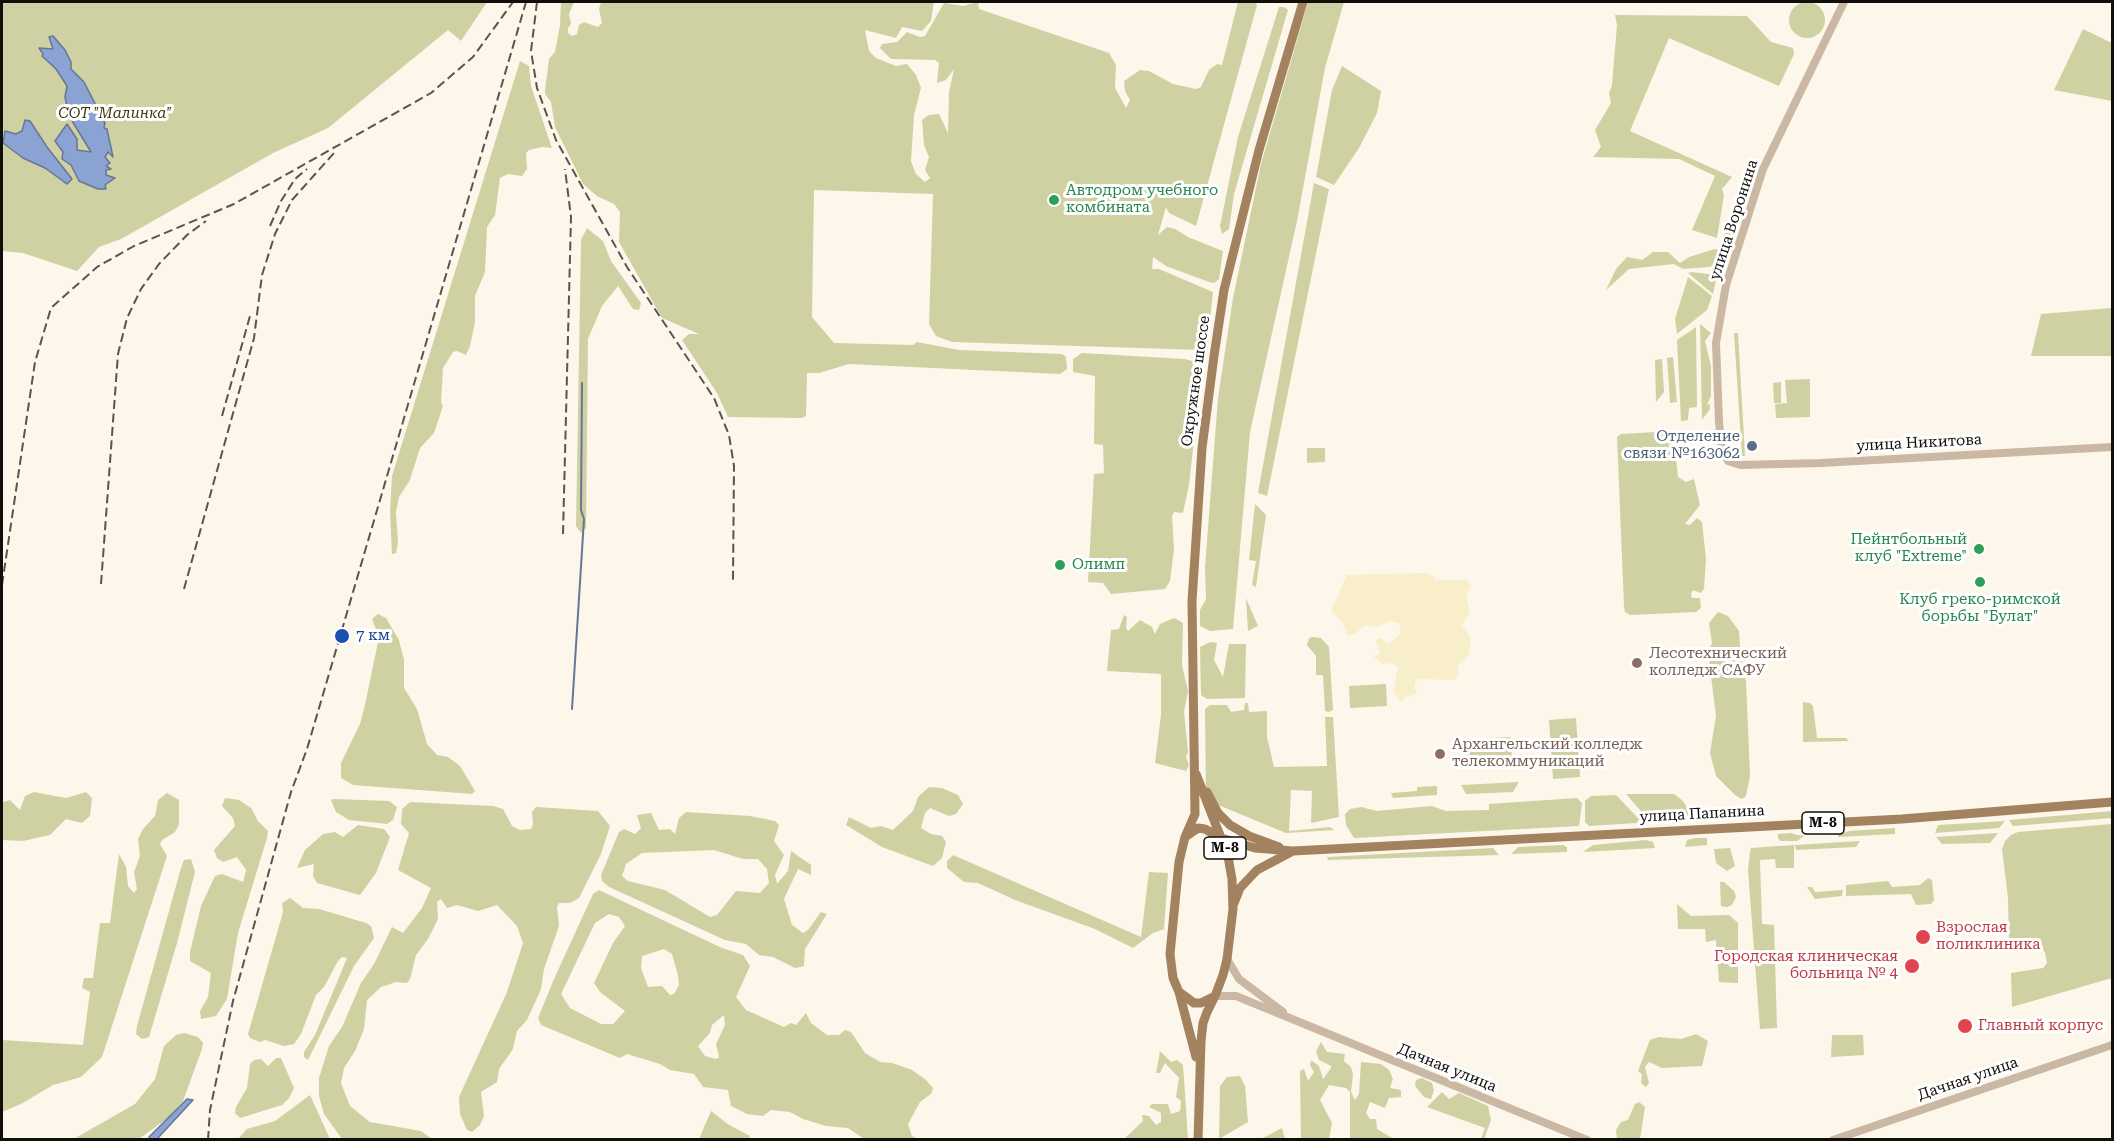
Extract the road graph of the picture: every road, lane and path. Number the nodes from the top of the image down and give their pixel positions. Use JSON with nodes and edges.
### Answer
{"nodes":[{"id":1,"x":1302,"y":2,"type":"edge"},
{"id":2,"x":1844,"y":2,"type":"edge"},
{"id":3,"x":2112,"y":447,"type":"edge"},
{"id":4,"x":1728,"y":461,"type":"joint"},
{"id":5,"x":1196,"y":774,"type":"junction"},
{"id":6,"x":2112,"y":802,"type":"edge"},
{"id":7,"x":1185,"y":837,"type":"junction"},
{"id":8,"x":1221,"y":838,"type":"junction"},
{"id":9,"x":1293,"y":851,"type":"junction"},
{"id":10,"x":1233,"y":909,"type":"junction"},
{"id":11,"x":1227,"y":959,"type":"junction"},
{"id":12,"x":1179,"y":992,"type":"junction"},
{"id":13,"x":1215,"y":996,"type":"junction"},
{"id":14,"x":1297,"y":1021,"type":"junction"},
{"id":15,"x":2112,"y":1045,"type":"edge"},
{"id":16,"x":1198,"y":1068,"type":"junction"},
{"id":17,"x":1198,"y":1140,"type":"edge"},
{"id":18,"x":1587,"y":1140,"type":"edge"},
{"id":19,"x":1833,"y":1140,"type":"edge"}],
"edges":[{"from":1,"to":5,"type":"main road","name":"Окружное шоссе"},
{"from":2,"to":4,"type":"street","name":"улица Воронина"},
{"from":3,"to":4,"type":"street","name":"улица Никитова"},
{"from":5,"to":7,"type":"main road","name":"Окружное шоссе"},
{"from":5,"to":8,"type":"main road","name":"Окружное шоссе"},
{"from":5,"to":9,"type":"main road","name":"улица Папанина","number":"М-8"},
{"from":6,"to":9,"type":"main road","name":"улица Папанина","number":"М-8"},
{"from":7,"to":8,"type":"main road","number":"М-8"},
{"from":7,"to":12,"type":"main road","name":"Окружное шоссе","number":"М-8"},
{"from":8,"to":9,"type":"main road","name":"улица Папанина","number":"М-8"},
{"from":8,"to":10,"type":"main road","name":"Окружное шоссе","number":"М-8"},
{"from":9,"to":10,"type":"main road","name":"улица Папанина","number":"М-8"},
{"from":10,"to":11,"type":"main road","name":"Окружное шоссе","number":"М-8"},
{"from":11,"to":13,"type":"main road","name":"Окружное шоссе","number":"М-8"},
{"from":11,"to":14,"type":"street","name":"Дачная улица"},
{"from":12,"to":13,"type":"main road"},
{"from":12,"to":16,"type":"main road","name":"Окружное шоссе","number":"М-8"},
{"from":13,"to":14,"type":"street","name":"Дачная улица"},
{"from":13,"to":16,"type":"main road","name":"Окружное шоссе","number":"М-8"},
{"from":14,"to":18,"type":"street","name":"Дачная улица"},
{"from":15,"to":19,"type":"street","name":"Дачная улица"},
{"from":16,"to":17,"type":"main road","name":"Окружное шоссе","number":"М-8"}]}
